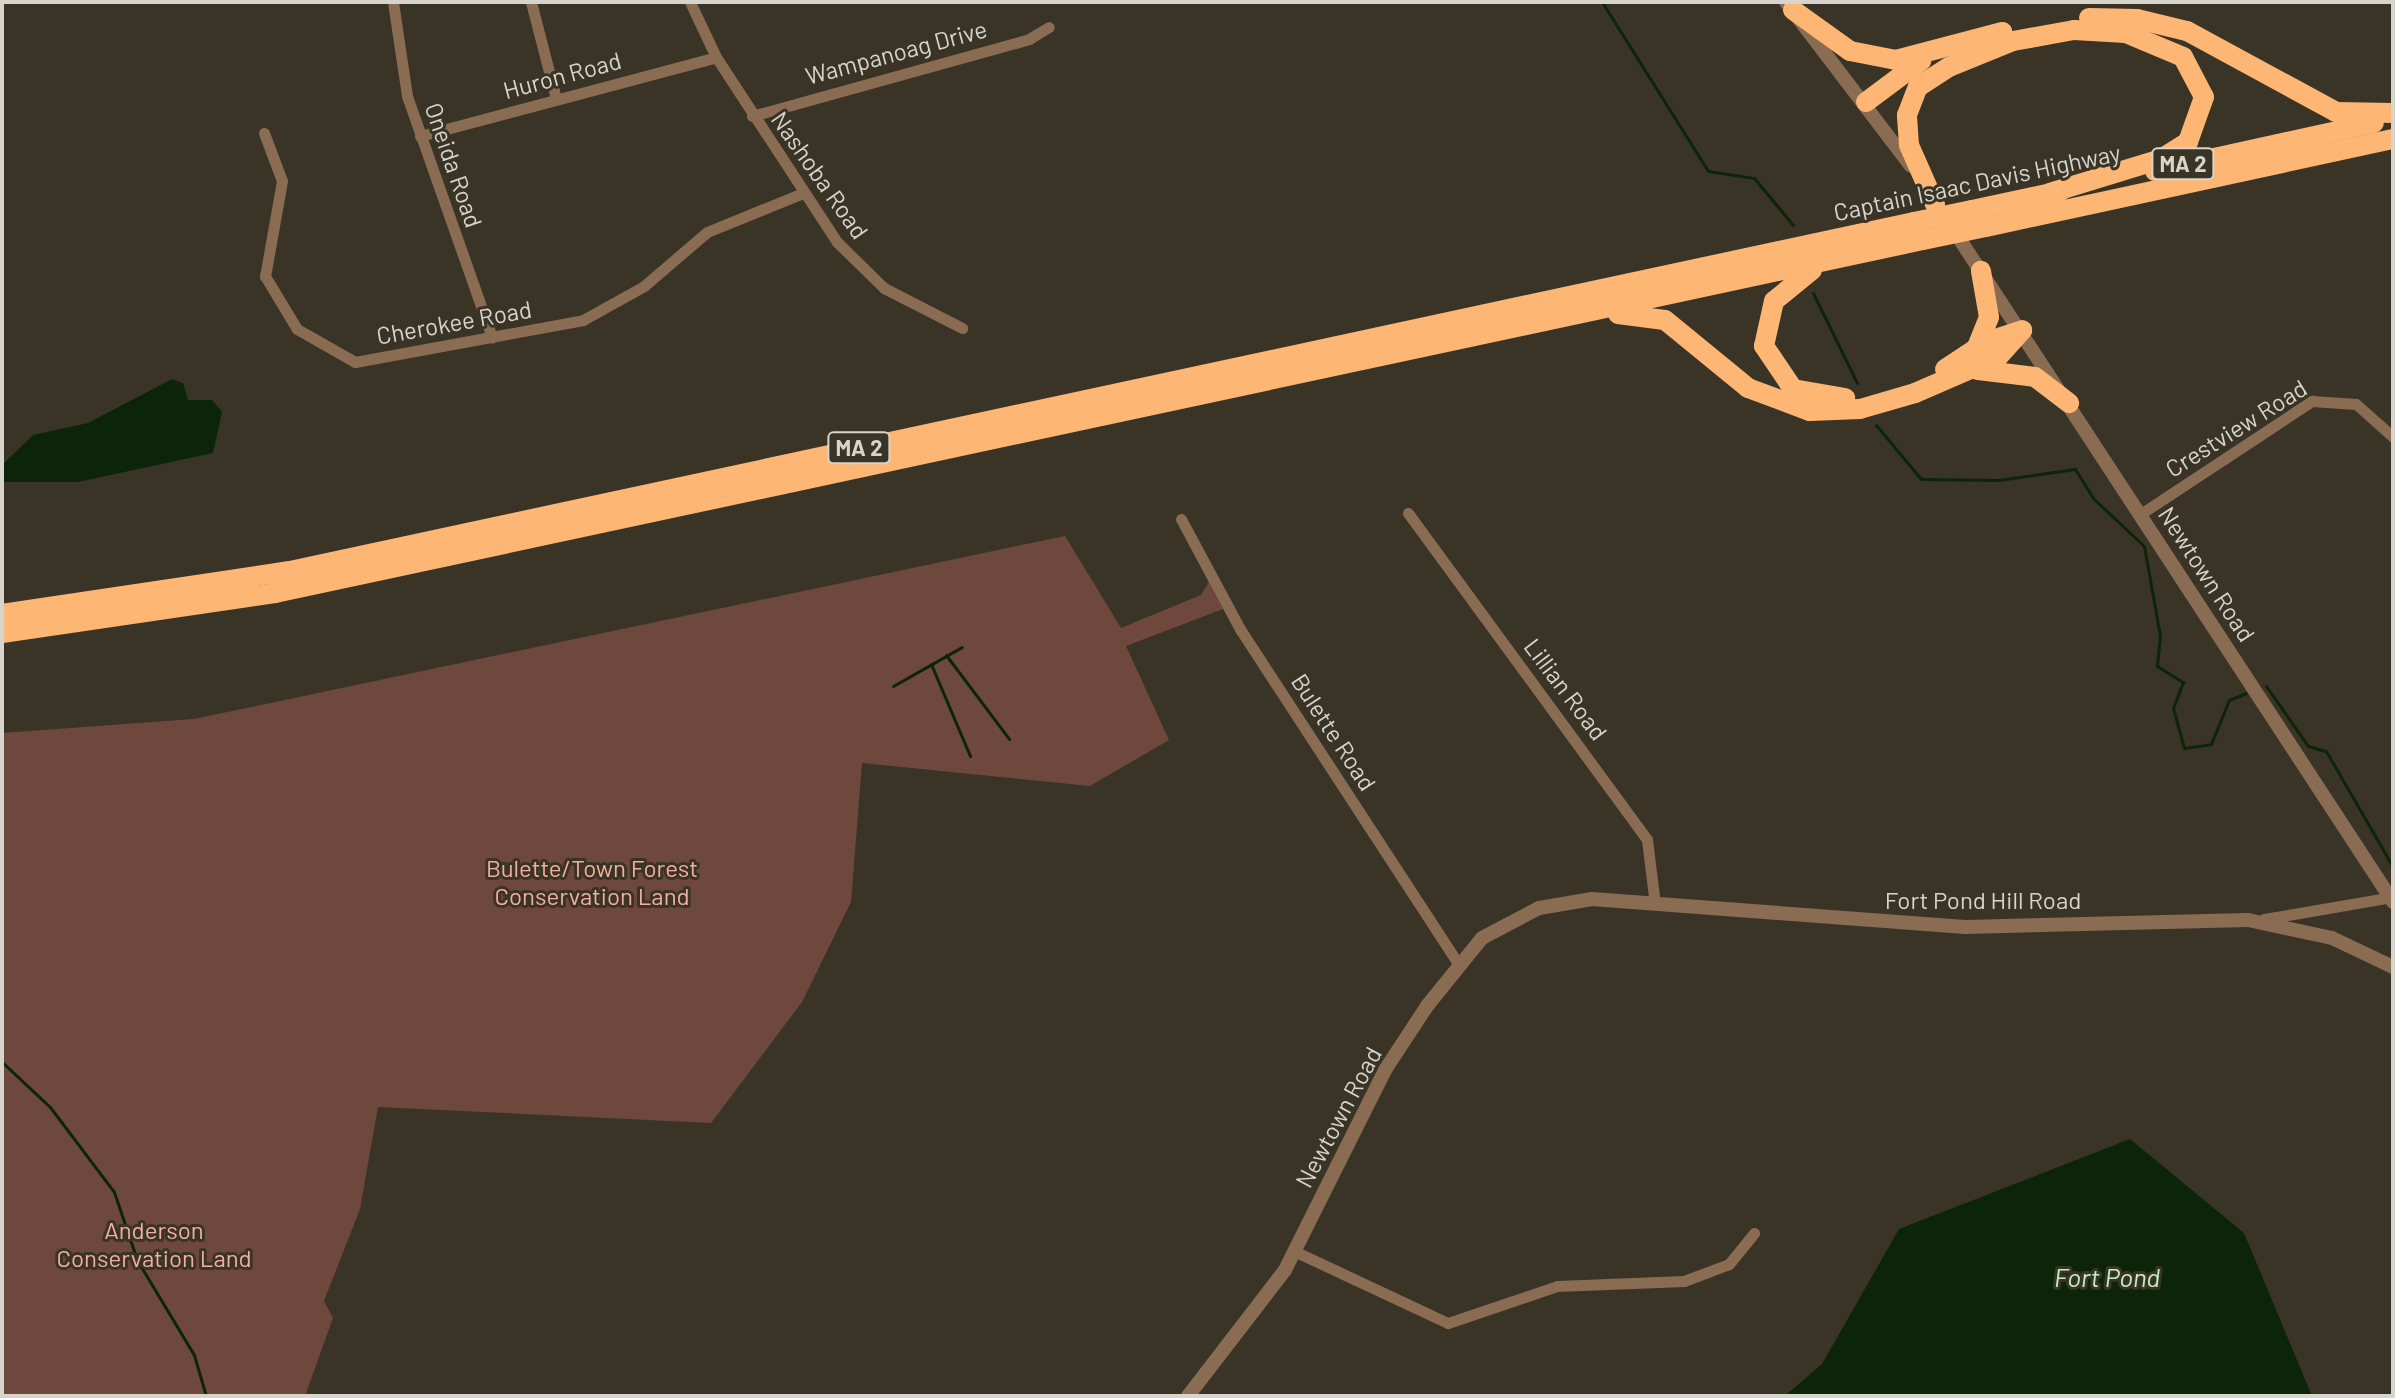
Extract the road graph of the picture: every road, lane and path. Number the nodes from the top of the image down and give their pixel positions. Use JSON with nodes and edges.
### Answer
{"nodes":[{"id":1,"x":393,"y":2,"type":"edge"},
{"id":2,"x":531,"y":2,"type":"edge"},
{"id":3,"x":690,"y":2,"type":"edge"},
{"id":4,"x":1789,"y":6,"type":"edge"},
{"id":5,"x":1049,"y":27,"type":"dead end"},
{"id":6,"x":1942,"y":50,"type":"junction"},
{"id":7,"x":716,"y":57,"type":"junction"},
{"id":8,"x":1929,"y":79,"type":"junction"},
{"id":9,"x":556,"y":99,"type":"junction"},
{"id":10,"x":1866,"y":102,"type":"junction"},
{"id":11,"x":2393,"y":115,"type":"edge"},
{"id":12,"x":752,"y":116,"type":"junction"},
{"id":13,"x":264,"y":133,"type":"dead end"},
{"id":14,"x":420,"y":136,"type":"junction"},
{"id":15,"x":2393,"y":139,"type":"edge"},
{"id":16,"x":803,"y":193,"type":"junction"},
{"id":17,"x":2050,"y":193,"type":"junction"},
{"id":18,"x":1935,"y":204,"type":"junction"},
{"id":19,"x":1918,"y":231,"type":"junction"},
{"id":20,"x":1832,"y":260,"type":"junction"},
{"id":21,"x":1981,"y":271,"type":"junction"},
{"id":22,"x":1716,"y":274,"type":"junction"},
{"id":23,"x":1582,"y":313,"type":"junction"},
{"id":24,"x":962,"y":328,"type":"dead end"},
{"id":25,"x":2022,"y":330,"type":"junction"},
{"id":26,"x":492,"y":338,"type":"junction"},
{"id":27,"x":1975,"y":350,"type":"junction"},
{"id":28,"x":1962,"y":374,"type":"junction"},
{"id":29,"x":2069,"y":403,"type":"junction"},
{"id":30,"x":2393,"y":437,"type":"edge"},
{"id":31,"x":1408,"y":513,"type":"dead end"},
{"id":32,"x":2142,"y":513,"type":"junction"},
{"id":33,"x":1181,"y":519,"type":"dead end"},
{"id":34,"x":2,"y":614,"type":"edge"},
{"id":35,"x":2,"y":633,"type":"edge"},
{"id":36,"x":2392,"y":899,"type":"edge"},
{"id":37,"x":1565,"y":901,"type":"joint"},
{"id":38,"x":1655,"y":904,"type":"junction"},
{"id":39,"x":2248,"y":920,"type":"junction"},
{"id":40,"x":1458,"y":963,"type":"junction"},
{"id":41,"x":2393,"y":967,"type":"edge"},
{"id":42,"x":1754,"y":1233,"type":"dead end"},
{"id":43,"x":1294,"y":1251,"type":"junction"},
{"id":44,"x":1188,"y":1396,"type":"edge"}],
"edges":[{"from":1,"to":14,"type":"street","name":"Oneida Road"},
{"from":2,"to":9,"type":"street"},
{"from":3,"to":7,"type":"street","name":"Nashoba Road"},
{"from":4,"to":6,"type":"highway"},
{"from":4,"to":10,"type":"street","name":"Newtown Road"},
{"from":5,"to":12,"type":"street","name":"Wampanoag Drive"},
{"from":6,"to":10,"type":"highway"},
{"from":6,"to":11,"type":"highway"},
{"from":7,"to":9,"type":"street","name":"Huron Road"},
{"from":7,"to":12,"type":"street","name":"Nashoba Road"},
{"from":8,"to":10,"type":"highway"},
{"from":8,"to":17,"type":"highway"},
{"from":8,"to":18,"type":"highway"},
{"from":9,"to":14,"type":"street","name":"Huron Road"},
{"from":10,"to":18,"type":"street","name":"Newtown Road"},
{"from":11,"to":17,"type":"highway","name":"Captain Isaac Davis Highway","number":"MA 2"},
{"from":12,"to":16,"type":"street","name":"Nashoba Road"},
{"from":13,"to":26,"type":"street","name":"Cherokee Road"},
{"from":14,"to":26,"type":"street","name":"Oneida Road"},
{"from":15,"to":19,"type":"highway","name":"Captain Isaac Davis Highway","number":"MA 2","bridge":true},
{"from":16,"to":24,"type":"street","name":"Nashoba Road"},
{"from":16,"to":26,"type":"street","name":"Cherokee Road"},
{"from":17,"to":19,"type":"highway","name":"Captain Isaac Davis Highway","number":"MA 2","bridge":true},
{"from":18,"to":21,"type":"street","name":"Newtown Road"},
{"from":19,"to":20,"type":"highway","name":"Captain Isaac Davis Highway","number":"MA 2"},
{"from":19,"to":22,"type":"highway","name":"Captain Isaac Davis Highway","number":"MA 2"},
{"from":20,"to":22,"type":"highway","name":"Captain Isaac Davis Highway","number":"MA 2"},
{"from":20,"to":27,"type":"highway"},
{"from":21,"to":25,"type":"street","name":"Newtown Road"},
{"from":21,"to":27,"type":"highway"},
{"from":22,"to":23,"type":"highway","number":"MA 2"},
{"from":22,"to":34,"type":"highway","number":"MA 2"},
{"from":23,"to":28,"type":"highway"},
{"from":23,"to":35,"type":"highway","number":"MA 2"},
{"from":25,"to":27,"type":"highway"},
{"from":25,"to":28,"type":"highway"},
{"from":25,"to":29,"type":"street","name":"Newtown Road"},
{"from":28,"to":29,"type":"highway"},
{"from":29,"to":32,"type":"street","name":"Newtown Road"},
{"from":30,"to":32,"type":"street","name":"Crestview Road"},
{"from":31,"to":38,"type":"street","name":"Lillian Road"},
{"from":32,"to":36,"type":"street","name":"Newtown Road"},
{"from":33,"to":40,"type":"street","name":"Bulette Road"},
{"from":36,"to":39,"type":"street"},
{"from":37,"to":38,"type":"street","name":"Fort Pond Hill Road"},
{"from":37,"to":40,"type":"street","name":"Newtown Road"},
{"from":38,"to":39,"type":"street","name":"Fort Pond Hill Road"},
{"from":39,"to":41,"type":"street","name":"Fort Pond Hill Road"},
{"from":40,"to":43,"type":"street","name":"Newtown Road"},
{"from":42,"to":43,"type":"street"},
{"from":43,"to":44,"type":"street","name":"Newtown Road"}]}
